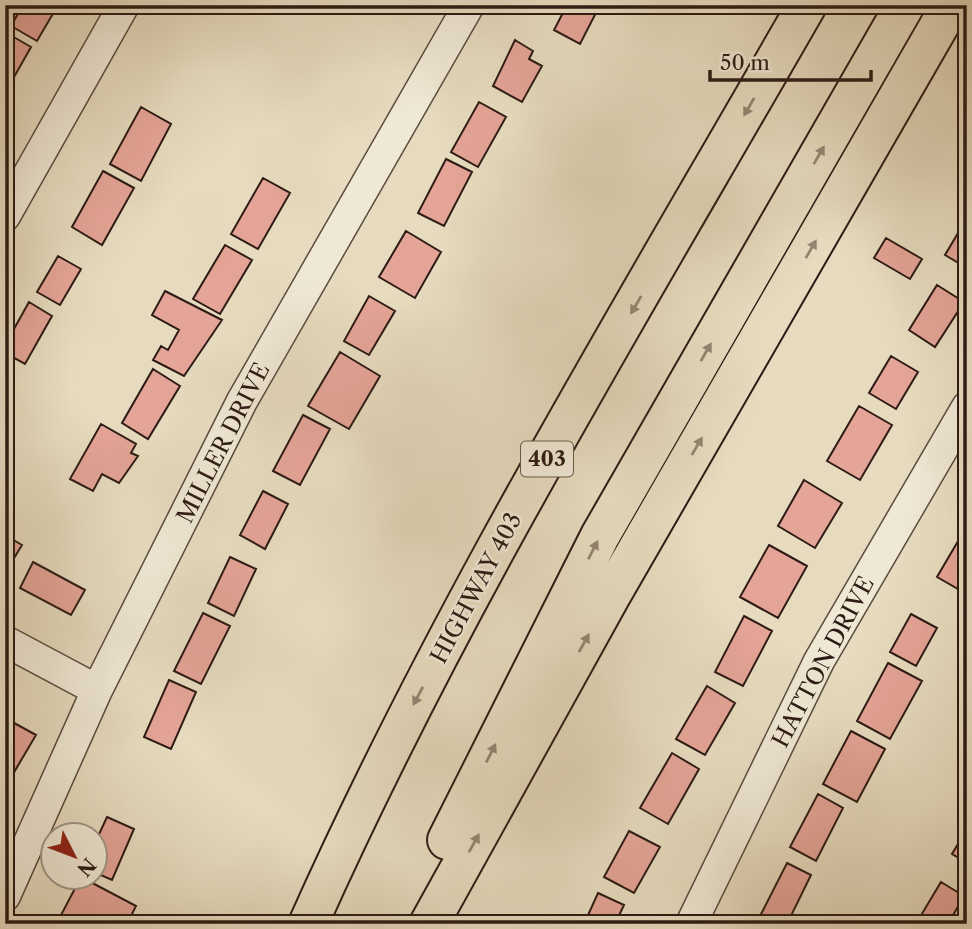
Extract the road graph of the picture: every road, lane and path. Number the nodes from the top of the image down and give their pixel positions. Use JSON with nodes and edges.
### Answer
{"nodes":[{"id":1,"x":124,"y":5,"type":"edge"},
{"id":2,"x":469,"y":5,"type":"edge"},
{"id":3,"x":807,"y":5,"type":"edge"},
{"id":4,"x":905,"y":5,"type":"edge"},
{"id":5,"x":951,"y":5,"type":"edge"},
{"id":6,"x":5,"y":216,"type":"edge"},
{"id":7,"x":967,"y":407,"type":"edge"},
{"id":8,"x":5,"y":641,"type":"edge"},
{"id":9,"x":97,"y":690,"type":"junction"},
{"id":10,"x":5,"y":896,"type":"edge"},
{"id":11,"x":308,"y":924,"type":"edge"},
{"id":12,"x":406,"y":924,"type":"edge"},
{"id":13,"x":429,"y":924,"type":"edge"},
{"id":14,"x":691,"y":924,"type":"edge"}],
"edges":[{"from":1,"to":6,"type":"street"},
{"from":2,"to":9,"type":"street","name":"MILLER DRIVE"},
{"from":3,"to":11,"type":"highway","name":"HIGHWAY 403","number":"403","one_way":true},
{"from":12,"to":4,"type":"highway","one_way":true},
{"from":13,"to":5,"type":"highway","one_way":true},
{"from":7,"to":14,"type":"street","name":"HATTON DRIVE"},
{"from":8,"to":9,"type":"street"},
{"from":9,"to":10,"type":"street","name":"MILLER DRIVE"}]}
